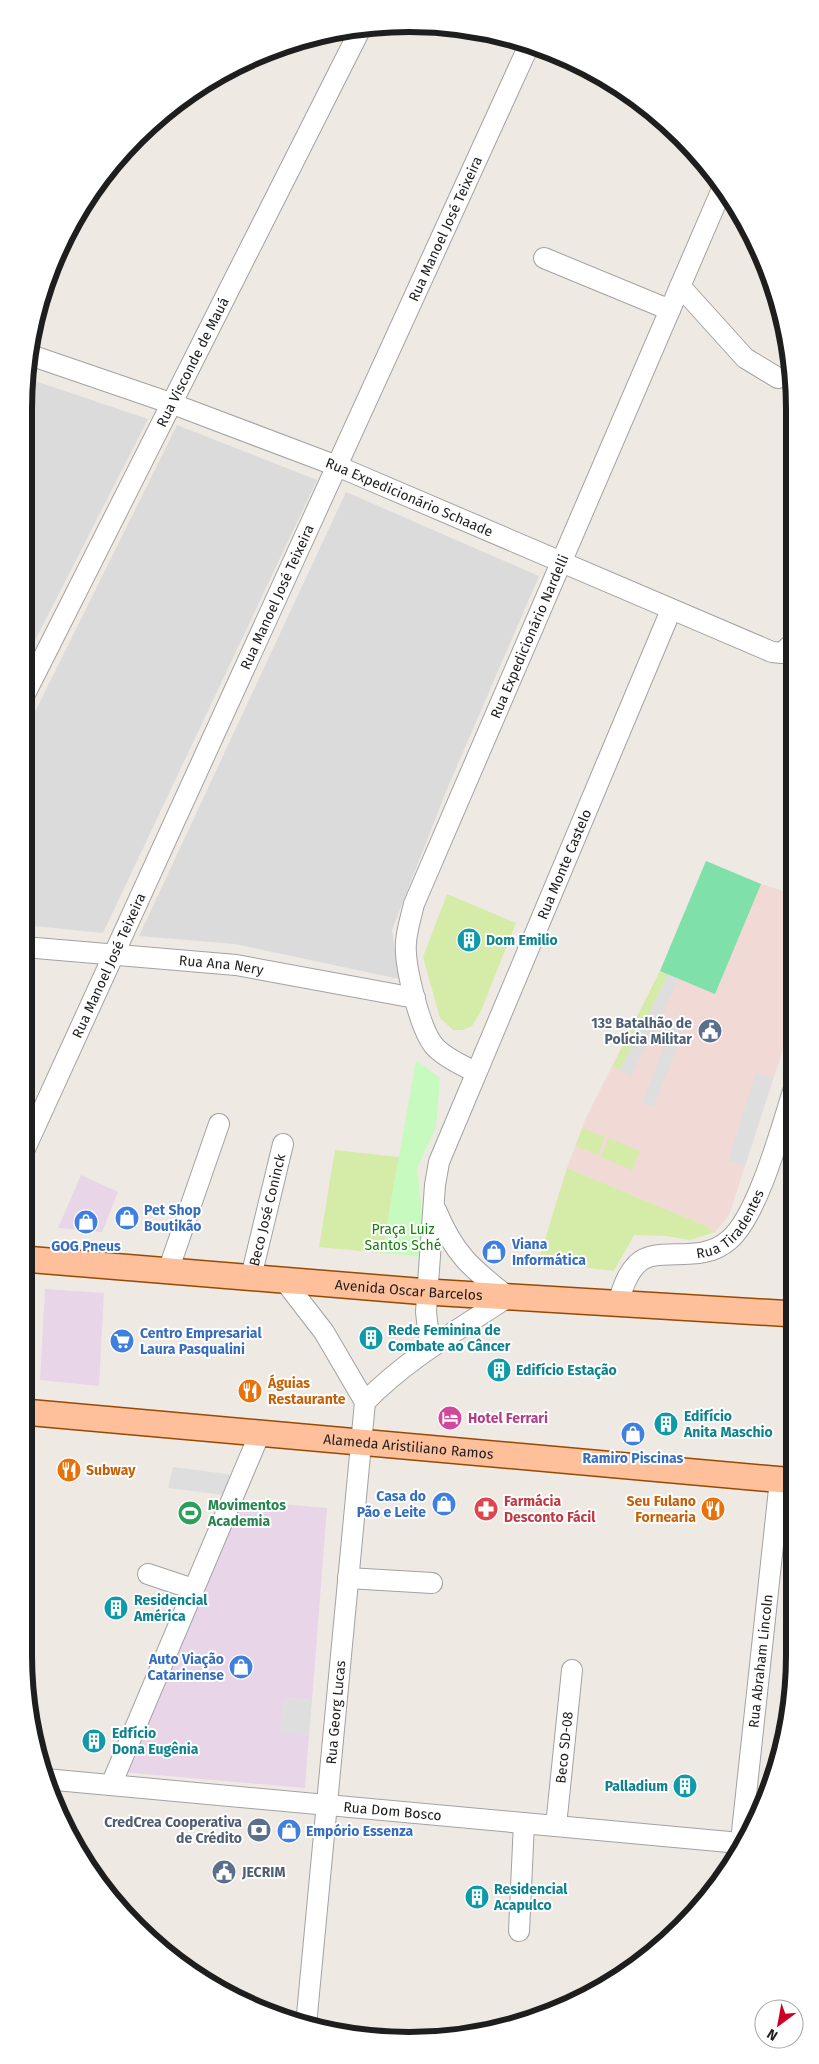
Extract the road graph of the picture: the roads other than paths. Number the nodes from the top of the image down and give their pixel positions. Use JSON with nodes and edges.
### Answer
{"nodes":[{"id":1,"x":357,"y":37,"type":"edge"},
{"id":2,"x":527,"y":52,"type":"edge"},
{"id":3,"x":719,"y":195,"type":"edge"},
{"id":4,"x":544,"y":258,"type":"dead end"},
{"id":5,"x":680,"y":286,"type":"junction"},
{"id":6,"x":670,"y":310,"type":"junction"},
{"id":7,"x":36,"y":357,"type":"edge"},
{"id":8,"x":778,"y":378,"type":"dead end"},
{"id":9,"x":173,"y":404,"type":"junction"},
{"id":10,"x":337,"y":466,"type":"junction"},
{"id":11,"x":560,"y":562,"type":"junction"},
{"id":12,"x":671,"y":610,"type":"junction"},
{"id":13,"x":786,"y":648,"type":"edge"},
{"id":14,"x":32,"y":680,"type":"edge"},
{"id":15,"x":32,"y":948,"type":"edge"},
{"id":16,"x":113,"y":954,"type":"junction"},
{"id":17,"x":415,"y":998,"type":"junction"},
{"id":18,"x":476,"y":1072,"type":"junction"},
{"id":19,"x":786,"y":1112,"type":"edge"},
{"id":20,"x":219,"y":1124,"type":"dead end"},
{"id":21,"x":32,"y":1133,"type":"edge"},
{"id":22,"x":283,"y":1144,"type":"dead end"},
{"id":23,"x":434,"y":1206,"type":"junction"},
{"id":24,"x":32,"y":1260,"type":"edge"},
{"id":25,"x":168,"y":1271,"type":"junction"},
{"id":26,"x":251,"y":1277,"type":"junction"},
{"id":27,"x":283,"y":1279,"type":"junction"},
{"id":28,"x":428,"y":1292,"type":"junction"},
{"id":29,"x":508,"y":1297,"type":"junction"},
{"id":30,"x":617,"y":1305,"type":"junction"},
{"id":31,"x":786,"y":1314,"type":"edge"},
{"id":32,"x":430,"y":1347,"type":"junction"},
{"id":33,"x":365,"y":1402,"type":"junction"},
{"id":34,"x":32,"y":1413,"type":"edge"},
{"id":35,"x":260,"y":1434,"type":"junction"},
{"id":36,"x":360,"y":1443,"type":"junction"},
{"id":37,"x":786,"y":1481,"type":"edge"},
{"id":38,"x":786,"y":1489,"type":"edge"},
{"id":39,"x":148,"y":1574,"type":"dead end"},
{"id":40,"x":348,"y":1578,"type":"junction"},
{"id":41,"x":432,"y":1583,"type":"dead end"},
{"id":42,"x":194,"y":1589,"type":"junction"},
{"id":43,"x":572,"y":1670,"type":"dead end"},
{"id":44,"x":54,"y":1780,"type":"edge"},
{"id":45,"x":111,"y":1786,"type":"junction"},
{"id":46,"x":327,"y":1805,"type":"junction"},
{"id":47,"x":524,"y":1823,"type":"junction"},
{"id":48,"x":556,"y":1826,"type":"junction"},
{"id":49,"x":742,"y":1831,"type":"edge"},
{"id":50,"x":737,"y":1842,"type":"edge"},
{"id":51,"x":519,"y":1931,"type":"dead end"},
{"id":52,"x":307,"y":2017,"type":"edge"}],
"edges":[{"from":1,"to":9,"type":"street","name":"Rua Visconde de Mauá"},
{"from":2,"to":10,"type":"street","name":"Rua Manoel José Teixeira"},
{"from":3,"to":5,"type":"street","name":"Rua Expedicionário Nardelli"},
{"from":4,"to":6,"type":"street"},
{"from":5,"to":6,"type":"street","name":"Rua Expedicionário Nardelli"},
{"from":5,"to":8,"type":"street"},
{"from":6,"to":11,"type":"street","name":"Rua Expedicionário Nardelli"},
{"from":7,"to":9,"type":"street","name":"Rua Expedicionário Schaade"},
{"from":9,"to":10,"type":"street","name":"Rua Expedicionário Schaade"},
{"from":9,"to":14,"type":"street","name":"Rua Visconde de Mauá"},
{"from":10,"to":11,"type":"street","name":"Rua Expedicionário Schaade"},
{"from":10,"to":16,"type":"street","name":"Rua Manoel José Teixeira"},
{"from":11,"to":12,"type":"street","name":"Rua Expedicionário Schaade"},
{"from":11,"to":17,"type":"street","name":"Rua Expedicionário Nardelli"},
{"from":12,"to":13,"type":"street","name":"Rua Expedicionário Schaade"},
{"from":12,"to":18,"type":"street","name":"Rua Monte Castelo"},
{"from":15,"to":16,"type":"street","name":"Rua Ana Nery"},
{"from":16,"to":17,"type":"street","name":"Rua Ana Nery"},
{"from":16,"to":21,"type":"street","name":"Rua Manoel José Teixeira"},
{"from":17,"to":18,"type":"street","name":"Rua Expedicionário Nardelli"},
{"from":18,"to":23,"type":"street","name":"Rua Monte Castelo"},
{"from":19,"to":30,"type":"street","name":"Rua Tiradentes"},
{"from":20,"to":25,"type":"street"},
{"from":22,"to":26,"type":"street","name":"Beco José Coninck"},
{"from":23,"to":28,"type":"street","name":"Rua Monte Castelo"},
{"from":23,"to":29,"type":"street","name":"Rua Monte Castelo"},
{"from":24,"to":25,"type":"main road","name":"Avenida Oscar Barcelos"},
{"from":25,"to":26,"type":"main road","name":"Avenida Oscar Barcelos"},
{"from":26,"to":27,"type":"main road","name":"Avenida Oscar Barcelos"},
{"from":27,"to":28,"type":"main road","name":"Avenida Oscar Barcelos"},
{"from":27,"to":33,"type":"street"},
{"from":28,"to":29,"type":"main road","name":"Avenida Oscar Barcelos"},
{"from":28,"to":32,"type":"street","name":"Rua Monte Castelo"},
{"from":29,"to":30,"type":"main road","name":"Avenida Oscar Barcelos"},
{"from":29,"to":32,"type":"street"},
{"from":30,"to":31,"type":"main road","name":"Avenida Oscar Barcelos"},
{"from":32,"to":33,"type":"street"},
{"from":33,"to":36,"type":"street","name":"Rua Georg Lucas"},
{"from":34,"to":35,"type":"main road","name":"Alameda Aristiliano Ramos"},
{"from":35,"to":36,"type":"main road","name":"Alameda Aristiliano Ramos"},
{"from":35,"to":42,"type":"street"},
{"from":36,"to":37,"type":"main road","name":"Alameda Aristiliano Ramos"},
{"from":36,"to":40,"type":"street","name":"Rua Georg Lucas"},
{"from":38,"to":49,"type":"street","name":"Rua Abraham Lincoln"},
{"from":39,"to":42,"type":"street"},
{"from":40,"to":41,"type":"street"},
{"from":40,"to":46,"type":"street","name":"Rua Georg Lucas"},
{"from":42,"to":45,"type":"street"},
{"from":43,"to":48,"type":"street","name":"Beco SD-08"},
{"from":44,"to":45,"type":"street","name":"Rua Dom Bosco"},
{"from":45,"to":46,"type":"street","name":"Rua Dom Bosco"},
{"from":46,"to":47,"type":"street","name":"Rua Dom Bosco"},
{"from":46,"to":52,"type":"street","name":"Rua Georg Lucas"},
{"from":47,"to":48,"type":"street","name":"Rua Dom Bosco"},
{"from":47,"to":51,"type":"street"},
{"from":48,"to":50,"type":"street","name":"Rua Dom Bosco"}]}
